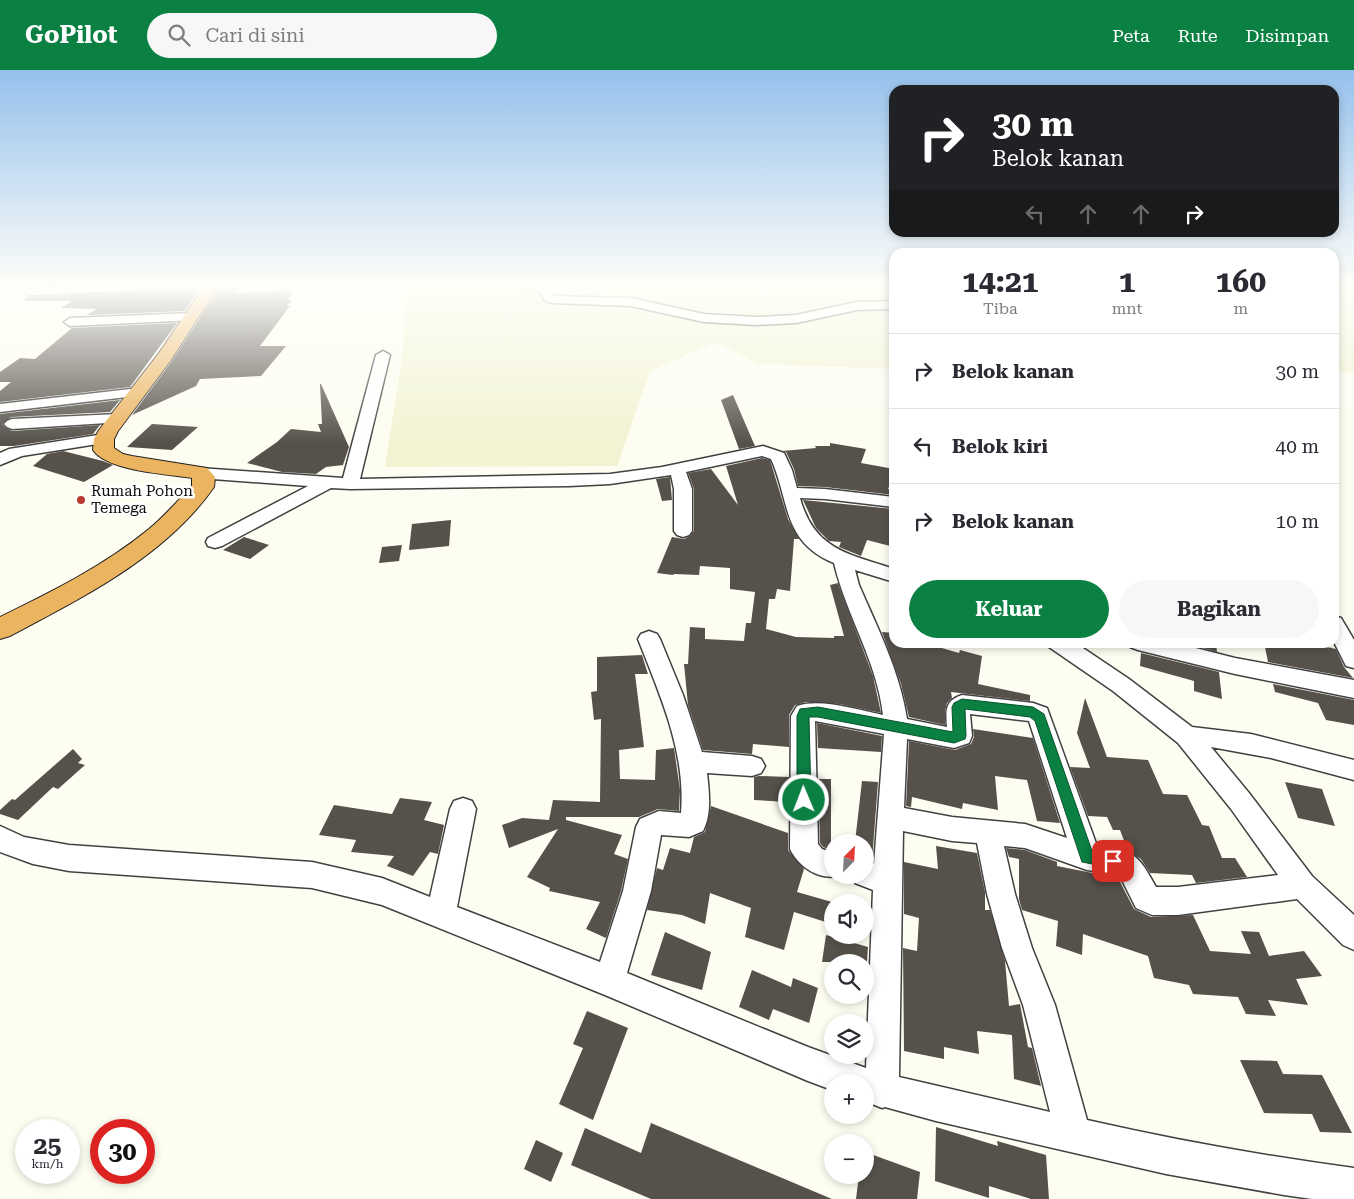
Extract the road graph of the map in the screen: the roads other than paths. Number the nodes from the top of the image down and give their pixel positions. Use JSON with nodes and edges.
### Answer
{"nodes":[{"id":1,"x":177,"y":338,"type":"edge"},
{"id":2,"x":383,"y":355,"type":"dead end"},
{"id":3,"x":139,"y":392,"type":"junction"},
{"id":4,"x":31,"y":404,"type":"junction"},
{"id":5,"x":0,"y":408,"type":"edge"},
{"id":6,"x":118,"y":419,"type":"junction"},
{"id":7,"x":4,"y":431,"type":"edge"},
{"id":8,"x":104,"y":439,"type":"junction"},
{"id":9,"x":0,"y":460,"type":"edge"},
{"id":10,"x":676,"y":470,"type":"junction"},
{"id":11,"x":199,"y":473,"type":"junction"},
{"id":12,"x":327,"y":483,"type":"junction"},
{"id":13,"x":350,"y":484,"type":"junction"},
{"id":14,"x":790,"y":493,"type":"junction"},
{"id":15,"x":889,"y":501,"type":"edge"},
{"id":16,"x":683,"y":531,"type":"dead end"},
{"id":17,"x":216,"y":542,"type":"dead end"},
{"id":18,"x":844,"y":560,"type":"junction"},
{"id":19,"x":889,"y":574,"type":"edge"},
{"id":20,"x":0,"y":629,"type":"edge"},
{"id":21,"x":1339,"y":632,"type":"edge"},
{"id":22,"x":649,"y":639,"type":"dead end"},
{"id":23,"x":1066,"y":648,"type":"edge"},
{"id":24,"x":1162,"y":648,"type":"edge"},
{"id":25,"x":1354,"y":660,"type":"edge"},
{"id":26,"x":1354,"y":689,"type":"edge"},
{"id":27,"x":896,"y":727,"type":"junction"},
{"id":28,"x":1188,"y":736,"type":"junction"},
{"id":29,"x":693,"y":762,"type":"junction"},
{"id":30,"x":752,"y":766,"type":"dead end"},
{"id":31,"x":1354,"y":770,"type":"edge"},
{"id":32,"x":463,"y":809,"type":"dead end"},
{"id":33,"x":892,"y":817,"type":"junction"},
{"id":34,"x":988,"y":833,"type":"junction"},
{"id":35,"x":0,"y":838,"type":"edge"},
{"id":36,"x":1087,"y":858,"type":"junction"},
{"id":37,"x":824,"y":863,"type":"edge"},
{"id":38,"x":876,"y":878,"type":"edge"},
{"id":39,"x":1302,"y":885,"type":"junction"},
{"id":40,"x":441,"y":914,"type":"junction"},
{"id":41,"x":1354,"y":935,"type":"edge"},
{"id":42,"x":609,"y":981,"type":"junction"},
{"id":43,"x":836,"y":1074,"type":"edge"},
{"id":44,"x":869,"y":1074,"type":"edge"},
{"id":45,"x":874,"y":1087,"type":"edge"},
{"id":46,"x":1073,"y":1135,"type":"junction"},
{"id":47,"x":1354,"y":1186,"type":"edge"}],
"edges":[{"from":1,"to":3,"type":"highway"},
{"from":2,"to":13,"type":"street"},
{"from":3,"to":4,"type":"street"},
{"from":3,"to":6,"type":"highway"},
{"from":4,"to":5,"type":"street"},
{"from":4,"to":7,"type":"street"},
{"from":6,"to":7,"type":"street"},
{"from":6,"to":8,"type":"highway"},
{"from":8,"to":9,"type":"street"},
{"from":8,"to":11,"type":"highway"},
{"from":10,"to":13,"type":"street"},
{"from":10,"to":14,"type":"street"},
{"from":10,"to":16,"type":"street"},
{"from":11,"to":12,"type":"street"},
{"from":11,"to":20,"type":"highway"},
{"from":12,"to":13,"type":"street"},
{"from":12,"to":17,"type":"street"},
{"from":14,"to":15,"type":"street"},
{"from":14,"to":18,"type":"street"},
{"from":18,"to":19,"type":"street"},
{"from":18,"to":27,"type":"street"},
{"from":21,"to":25,"type":"street"},
{"from":22,"to":29,"type":"street"},
{"from":23,"to":28,"type":"street"},
{"from":24,"to":26,"type":"street"},
{"from":27,"to":33,"type":"street"},
{"from":27,"to":36,"type":"street"},
{"from":27,"to":37,"type":"street"},
{"from":28,"to":31,"type":"street"},
{"from":28,"to":39,"type":"street"},
{"from":29,"to":30,"type":"street"},
{"from":29,"to":42,"type":"street"},
{"from":32,"to":40,"type":"street"},
{"from":33,"to":34,"type":"street"},
{"from":33,"to":38,"type":"street"},
{"from":34,"to":36,"type":"street"},
{"from":34,"to":46,"type":"street"},
{"from":35,"to":40,"type":"street"},
{"from":36,"to":39,"type":"street"},
{"from":38,"to":44,"type":"street"},
{"from":39,"to":41,"type":"street"},
{"from":40,"to":42,"type":"street"},
{"from":42,"to":43,"type":"street"},
{"from":45,"to":46,"type":"street"},
{"from":46,"to":47,"type":"street"}]}
